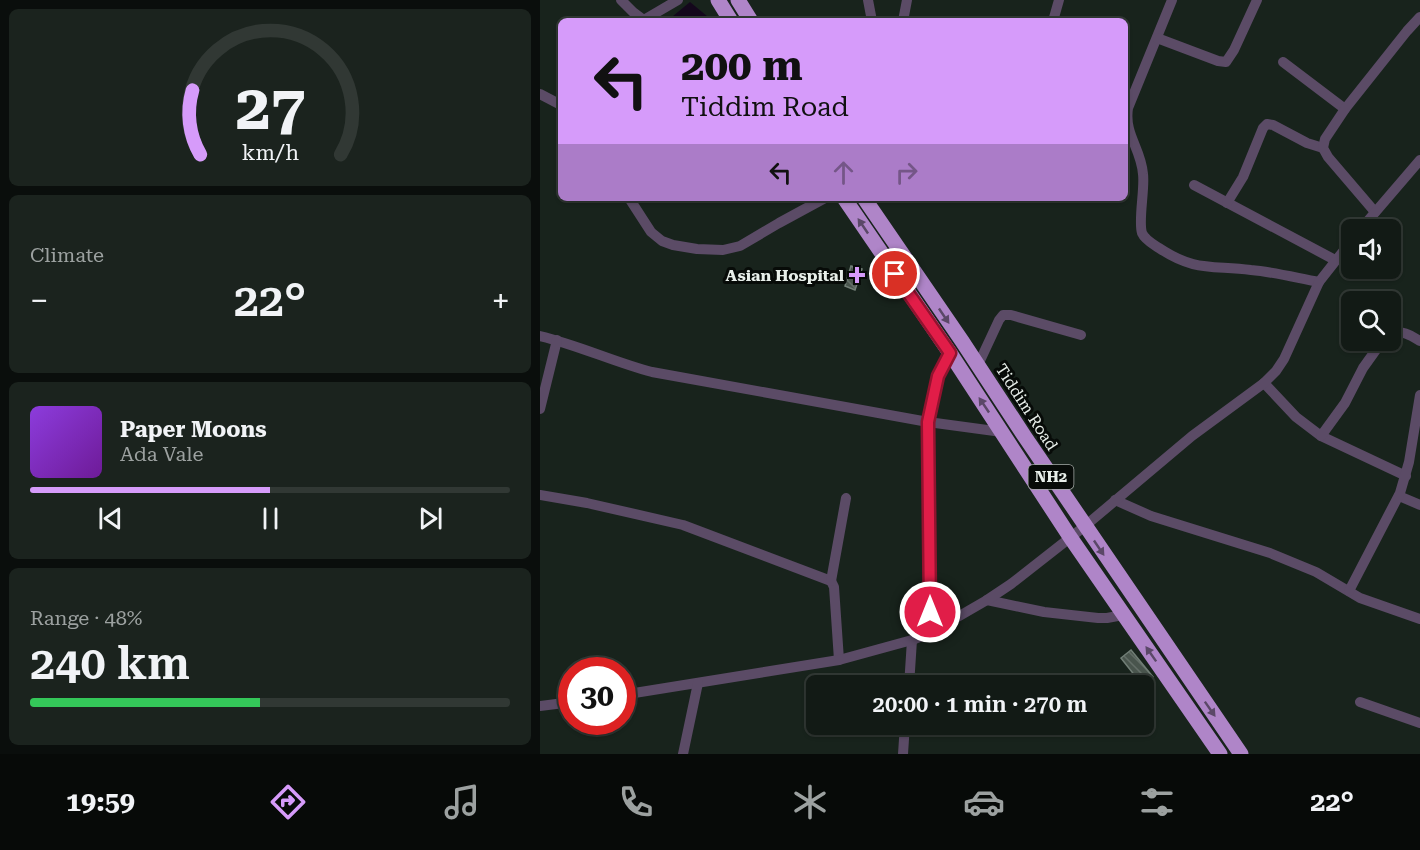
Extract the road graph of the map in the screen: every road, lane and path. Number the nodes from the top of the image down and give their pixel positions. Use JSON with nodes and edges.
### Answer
{"nodes":[{"id":1,"x":621,"y":0,"type":"edge"},
{"id":2,"x":678,"y":0,"type":"edge"},
{"id":3,"x":718,"y":0,"type":"edge"},
{"id":4,"x":738,"y":0,"type":"edge"},
{"id":5,"x":868,"y":0,"type":"edge"},
{"id":6,"x":907,"y":0,"type":"edge"},
{"id":7,"x":1059,"y":0,"type":"edge"},
{"id":8,"x":1172,"y":0,"type":"edge"},
{"id":9,"x":1257,"y":0,"type":"edge"},
{"id":10,"x":1420,"y":17,"type":"edge"},
{"id":11,"x":640,"y":18,"type":"edge"},
{"id":12,"x":648,"y":18,"type":"edge"},
{"id":13,"x":729,"y":18,"type":"edge"},
{"id":14,"x":749,"y":18,"type":"edge"},
{"id":15,"x":871,"y":18,"type":"edge"},
{"id":16,"x":904,"y":18,"type":"edge"},
{"id":17,"x":1054,"y":18,"type":"edge"},
{"id":18,"x":1157,"y":38,"type":"junction"},
{"id":19,"x":1283,"y":62,"type":"dead end"},
{"id":20,"x":540,"y":94,"type":"edge"},
{"id":21,"x":558,"y":103,"type":"edge"},
{"id":22,"x":1128,"y":108,"type":"edge"},
{"id":23,"x":1345,"y":109,"type":"junction"},
{"id":24,"x":1128,"y":127,"type":"edge"},
{"id":25,"x":1323,"y":148,"type":"junction"},
{"id":26,"x":1420,"y":160,"type":"edge"},
{"id":27,"x":1194,"y":185,"type":"dead end"},
{"id":28,"x":631,"y":201,"type":"edge"},
{"id":29,"x":819,"y":201,"type":"edge"},
{"id":30,"x":846,"y":201,"type":"edge"},
{"id":31,"x":866,"y":201,"type":"edge"},
{"id":32,"x":1227,"y":203,"type":"junction"},
{"id":33,"x":1375,"y":212,"type":"junction"},
{"id":34,"x":1369,"y":219,"type":"edge"},
{"id":35,"x":1341,"y":253,"type":"edge"},
{"id":36,"x":1335,"y":260,"type":"junction"},
{"id":37,"x":1319,"y":282,"type":"junction"},
{"id":38,"x":1401,"y":332,"type":"edge"},
{"id":39,"x":1080,"y":335,"type":"dead end"},
{"id":40,"x":540,"y":336,"type":"edge"},
{"id":41,"x":557,"y":340,"type":"junction"},
{"id":42,"x":1420,"y":341,"type":"edge"},
{"id":43,"x":1375,"y":351,"type":"edge"},
{"id":44,"x":950,"y":353,"type":"junction"},
{"id":45,"x":978,"y":365,"type":"junction"},
{"id":46,"x":1264,"y":383,"type":"junction"},
{"id":47,"x":1420,"y":395,"type":"edge"},
{"id":48,"x":540,"y":409,"type":"edge"},
{"id":49,"x":928,"y":422,"type":"junction"},
{"id":50,"x":1002,"y":432,"type":"junction"},
{"id":51,"x":1321,"y":436,"type":"junction"},
{"id":52,"x":1417,"y":440,"type":"edge"},
{"id":53,"x":1406,"y":476,"type":"junction"},
{"id":54,"x":540,"y":495,"type":"edge"},
{"id":55,"x":1399,"y":496,"type":"junction"},
{"id":56,"x":846,"y":498,"type":"dead end"},
{"id":57,"x":1115,"y":500,"type":"junction"},
{"id":58,"x":1420,"y":505,"type":"edge"},
{"id":59,"x":1085,"y":526,"type":"junction"},
{"id":60,"x":1070,"y":537,"type":"junction"},
{"id":61,"x":831,"y":581,"type":"junction"},
{"id":62,"x":1349,"y":591,"type":"junction"},
{"id":63,"x":987,"y":600,"type":"junction"},
{"id":64,"x":1124,"y":615,"type":"junction"},
{"id":65,"x":1420,"y":619,"type":"edge"},
{"id":66,"x":930,"y":633,"type":"junction"},
{"id":67,"x":912,"y":640,"type":"junction"},
{"id":68,"x":838,"y":660,"type":"junction"},
{"id":69,"x":910,"y":675,"type":"edge"},
{"id":70,"x":698,"y":683,"type":"junction"},
{"id":71,"x":636,"y":692,"type":"edge"},
{"id":72,"x":1360,"y":702,"type":"dead end"},
{"id":73,"x":558,"y":704,"type":"edge"},
{"id":74,"x":540,"y":706,"type":"edge"},
{"id":75,"x":1420,"y":723,"type":"edge"},
{"id":76,"x":904,"y":735,"type":"edge"},
{"id":77,"x":683,"y":754,"type":"edge"},
{"id":78,"x":903,"y":754,"type":"edge"},
{"id":79,"x":1220,"y":754,"type":"edge"},
{"id":80,"x":1241,"y":754,"type":"edge"}],
"edges":[{"from":1,"to":11,"type":"street"},
{"from":2,"to":12,"type":"street"},
{"from":3,"to":13,"type":"highway"},
{"from":4,"to":14,"type":"highway"},
{"from":5,"to":15,"type":"street"},
{"from":6,"to":16,"type":"street"},
{"from":7,"to":17,"type":"street"},
{"from":8,"to":18,"type":"street"},
{"from":9,"to":18,"type":"street"},
{"from":10,"to":23,"type":"street"},
{"from":18,"to":22,"type":"street"},
{"from":19,"to":23,"type":"street"},
{"from":20,"to":21,"type":"street"},
{"from":23,"to":25,"type":"street"},
{"from":24,"to":37,"type":"street"},
{"from":25,"to":32,"type":"street"},
{"from":25,"to":33,"type":"street"},
{"from":26,"to":33,"type":"street"},
{"from":27,"to":32,"type":"street"},
{"from":28,"to":29,"type":"street"},
{"from":44,"to":30,"type":"highway","name":"Tiddim Road","number":"NH2","one_way":true},
{"from":31,"to":45,"type":"highway","name":"Tiddim Road","number":"NH2","one_way":true},
{"from":32,"to":36,"type":"street"},
{"from":33,"to":34,"type":"street"},
{"from":35,"to":36,"type":"street"},
{"from":36,"to":37,"type":"street"},
{"from":37,"to":46,"type":"street"},
{"from":38,"to":42,"type":"street"},
{"from":39,"to":45,"type":"street"},
{"from":40,"to":41,"type":"street"},
{"from":41,"to":48,"type":"street"},
{"from":41,"to":49,"type":"street"},
{"from":43,"to":51,"type":"street"},
{"from":44,"to":49,"type":"street"},
{"from":50,"to":44,"type":"highway","name":"Tiddim Road","number":"NH2","one_way":true},
{"from":45,"to":59,"type":"highway","name":"Tiddim Road","number":"NH2"},
{"from":46,"to":51,"type":"street"},
{"from":46,"to":57,"type":"street"},
{"from":47,"to":52,"type":"street"},
{"from":49,"to":50,"type":"street"},
{"from":49,"to":66,"type":"street"},
{"from":50,"to":60,"type":"highway","name":"Tiddim Road","number":"NH2"},
{"from":51,"to":53,"type":"street"},
{"from":52,"to":53,"type":"street"},
{"from":53,"to":55,"type":"street"},
{"from":54,"to":61,"type":"street"},
{"from":55,"to":58,"type":"street"},
{"from":55,"to":62,"type":"street"},
{"from":56,"to":61,"type":"street"},
{"from":57,"to":59,"type":"street"},
{"from":57,"to":62,"type":"street"},
{"from":59,"to":60,"type":"street"},
{"from":59,"to":80,"type":"highway","name":"Tiddim Road","number":"NH2","one_way":true},
{"from":60,"to":63,"type":"street"},
{"from":60,"to":64,"type":"highway","name":"Tiddim Road","number":"NH2"},
{"from":61,"to":68,"type":"street"},
{"from":62,"to":65,"type":"street"},
{"from":63,"to":64,"type":"street"},
{"from":63,"to":66,"type":"street"},
{"from":79,"to":64,"type":"highway","name":"Tiddim Road","number":"NH2","one_way":true},
{"from":66,"to":67,"type":"street"},
{"from":67,"to":68,"type":"street"},
{"from":67,"to":69,"type":"street"},
{"from":68,"to":70,"type":"street"},
{"from":70,"to":71,"type":"street"},
{"from":70,"to":77,"type":"street"},
{"from":72,"to":75,"type":"street"},
{"from":73,"to":74,"type":"street"},
{"from":76,"to":78,"type":"street"}]}
